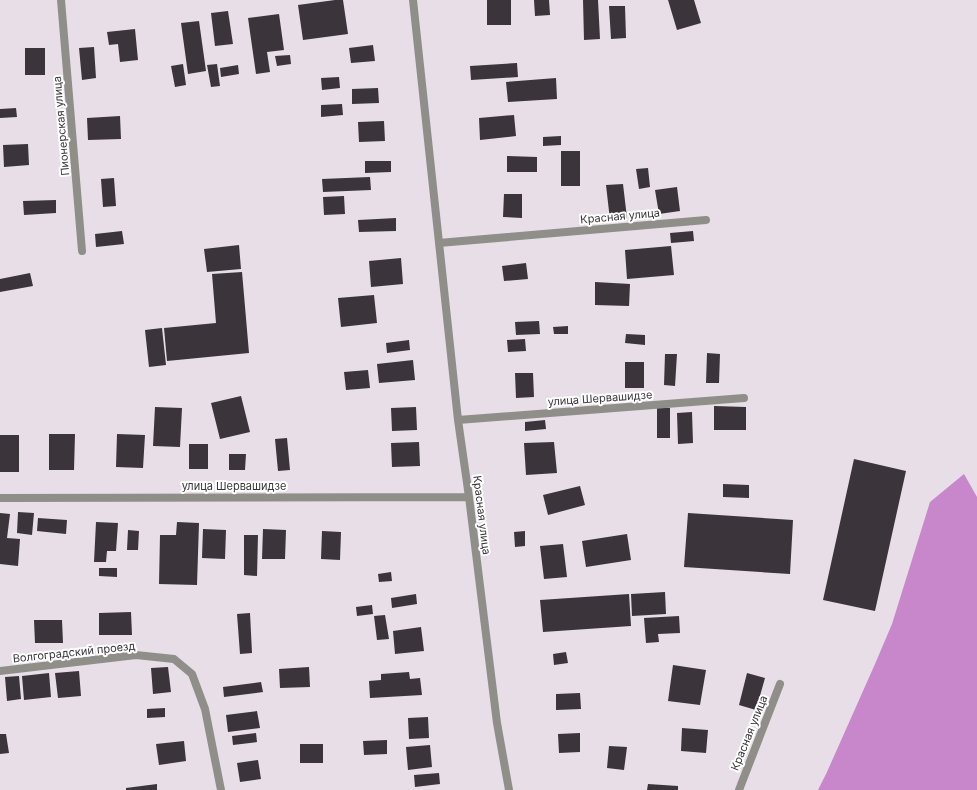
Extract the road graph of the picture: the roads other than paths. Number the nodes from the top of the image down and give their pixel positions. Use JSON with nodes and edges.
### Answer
{"nodes":[{"id":1,"x":61,"y":0,"type":"edge"},
{"id":2,"x":413,"y":0,"type":"edge"},
{"id":3,"x":706,"y":220,"type":"dead end"},
{"id":4,"x":439,"y":243,"type":"junction"},
{"id":5,"x":82,"y":251,"type":"dead end"},
{"id":6,"x":744,"y":398,"type":"dead end"},
{"id":7,"x":458,"y":420,"type":"junction"},
{"id":8,"x":469,"y":496,"type":"junction"},
{"id":9,"x":0,"y":498,"type":"edge"},
{"id":10,"x":0,"y":671,"type":"edge"},
{"id":11,"x":780,"y":684,"type":"dead end"},
{"id":12,"x":221,"y":790,"type":"edge"},
{"id":13,"x":509,"y":790,"type":"edge"},
{"id":14,"x":738,"y":790,"type":"edge"}],
"edges":[{"from":1,"to":5,"type":"street","name":"Пионерская улица"},
{"from":2,"to":4,"type":"street","name":"Красная улица"},
{"from":3,"to":4,"type":"street","name":"Красная улица"},
{"from":4,"to":7,"type":"street","name":"Красная улица"},
{"from":6,"to":7,"type":"street","name":"улица Шервашидзе"},
{"from":7,"to":8,"type":"street","name":"Красная улица"},
{"from":8,"to":9,"type":"street","name":"улица Шервашидзе"},
{"from":8,"to":13,"type":"street","name":"Красная улица"},
{"from":10,"to":12,"type":"street","name":"Волгоградский проезд"},
{"from":11,"to":14,"type":"street","name":"Красная улица"}]}
